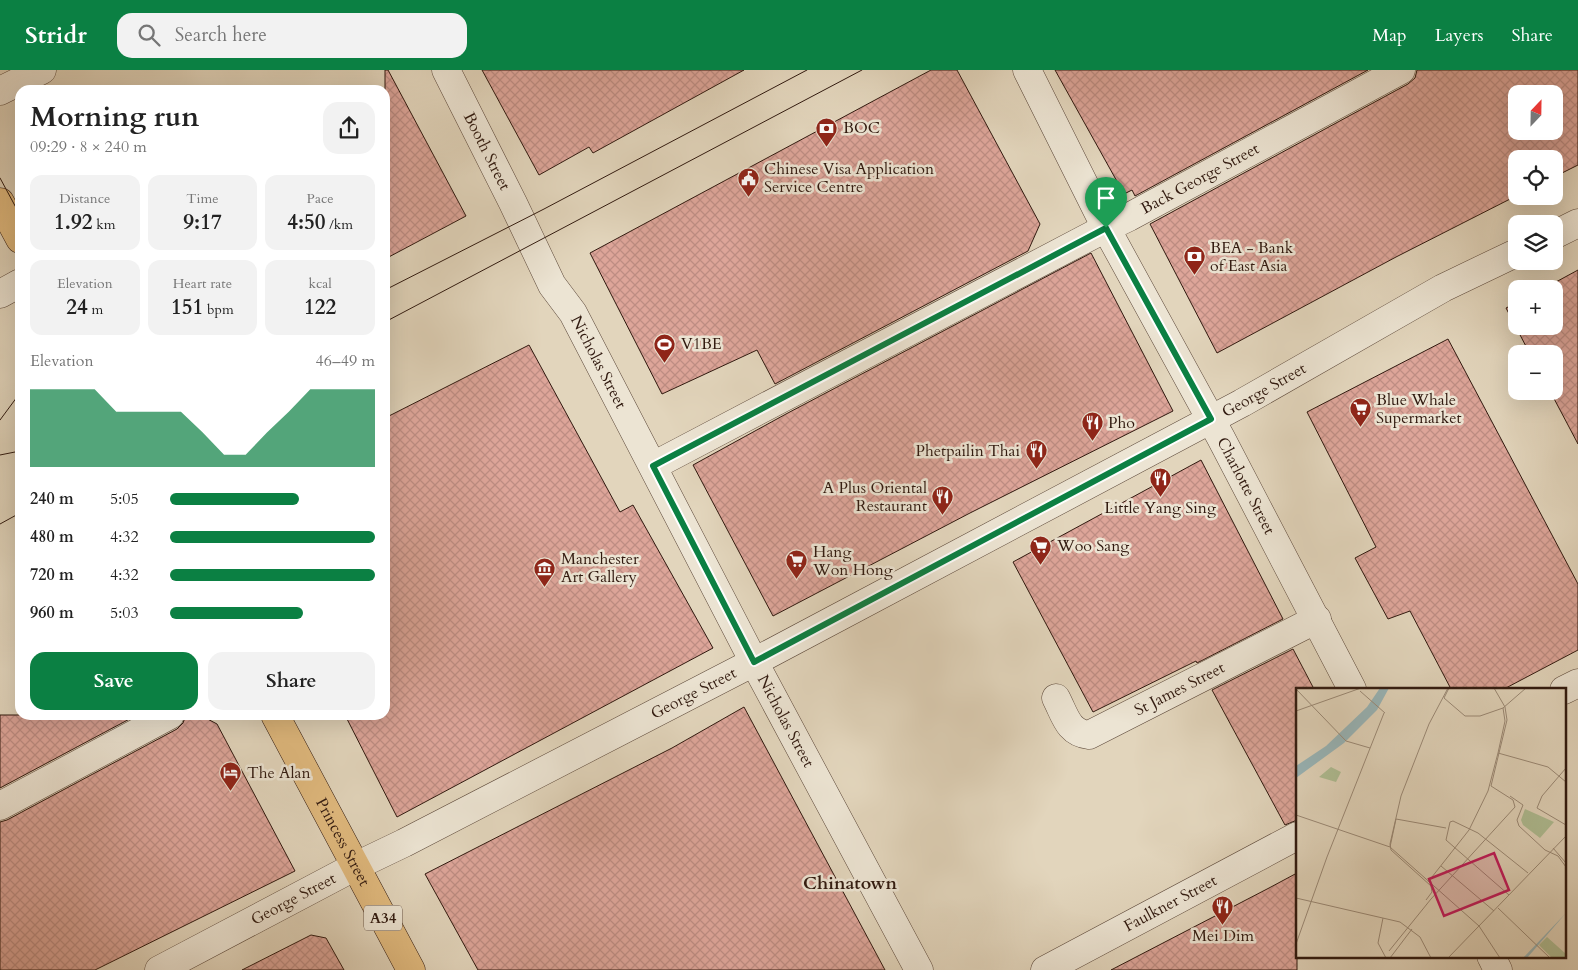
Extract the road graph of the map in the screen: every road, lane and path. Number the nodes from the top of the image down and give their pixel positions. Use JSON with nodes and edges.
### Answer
{"nodes":[{"id":1,"x":42,"y":70,"type":"edge"},
{"id":2,"x":446,"y":70,"type":"edge"},
{"id":3,"x":1027,"y":70,"type":"edge"},
{"id":4,"x":1401,"y":70,"type":"edge"},
{"id":5,"x":0,"y":91,"type":"edge"},
{"id":6,"x":0,"y":202,"type":"edge"},
{"id":7,"x":1578,"y":223,"type":"edge"},
{"id":8,"x":1106,"y":228,"type":"junction"},
{"id":9,"x":15,"y":230,"type":"edge"},
{"id":10,"x":1563,"y":230,"type":"edge"},
{"id":11,"x":527,"y":234,"type":"joint"},
{"id":12,"x":1508,"y":257,"type":"edge"},
{"id":13,"x":15,"y":286,"type":"edge"},
{"id":14,"x":0,"y":294,"type":"edge"},
{"id":15,"x":1211,"y":419,"type":"junction"},
{"id":16,"x":653,"y":466,"type":"junction"},
{"id":17,"x":1317,"y":619,"type":"junction"},
{"id":18,"x":754,"y":662,"type":"junction"},
{"id":19,"x":1578,"y":683,"type":"edge"},
{"id":20,"x":1352,"y":688,"type":"edge"},
{"id":21,"x":1566,"y":689,"type":"edge"},
{"id":22,"x":1056,"y":698,"type":"dead end"},
{"id":23,"x":161,"y":720,"type":"edge"},
{"id":24,"x":278,"y":720,"type":"edge"},
{"id":25,"x":0,"y":806,"type":"edge"},
{"id":26,"x":1296,"y":837,"type":"edge"},
{"id":27,"x":356,"y":866,"type":"junction"},
{"id":28,"x":1492,"y":958,"type":"edge"},
{"id":29,"x":159,"y":970,"type":"edge"},
{"id":30,"x":411,"y":970,"type":"edge"},
{"id":31,"x":919,"y":970,"type":"edge"},
{"id":32,"x":1045,"y":970,"type":"edge"},
{"id":33,"x":1498,"y":970,"type":"edge"}],
"edges":[{"from":1,"to":5,"type":"street"},
{"from":2,"to":11,"type":"street","name":"Booth Street"},
{"from":3,"to":8,"type":"street","name":"Charlotte Street"},
{"from":4,"to":8,"type":"street","name":"Back George Street"},
{"from":6,"to":9,"type":"main road"},
{"from":7,"to":10,"type":"street"},
{"from":8,"to":15,"type":"street","name":"Charlotte Street"},
{"from":8,"to":16,"type":"street","name":"Back George Street"},
{"from":11,"to":16,"type":"street","name":"Nicholas Street"},
{"from":12,"to":15,"type":"street","name":"George Street"},
{"from":13,"to":14,"type":"street"},
{"from":15,"to":17,"type":"street","name":"Charlotte Street"},
{"from":15,"to":18,"type":"street","name":"George Street"},
{"from":16,"to":18,"type":"street","name":"Nicholas Street"},
{"from":17,"to":20,"type":"street","name":"Charlotte Street"},
{"from":17,"to":22,"type":"street","name":"St James Street"},
{"from":18,"to":27,"type":"street","name":"George Street"},
{"from":18,"to":31,"type":"street","name":"Nicholas Street"},
{"from":19,"to":21,"type":"street"},
{"from":23,"to":25,"type":"street"},
{"from":24,"to":27,"type":"main road","name":"Princess Street","number":"A34"},
{"from":26,"to":32,"type":"street","name":"Faulkner Street"},
{"from":27,"to":29,"type":"street","name":"George Street"},
{"from":27,"to":30,"type":"main road","name":"Princess Street","number":"A34"},
{"from":28,"to":33,"type":"street"}]}
